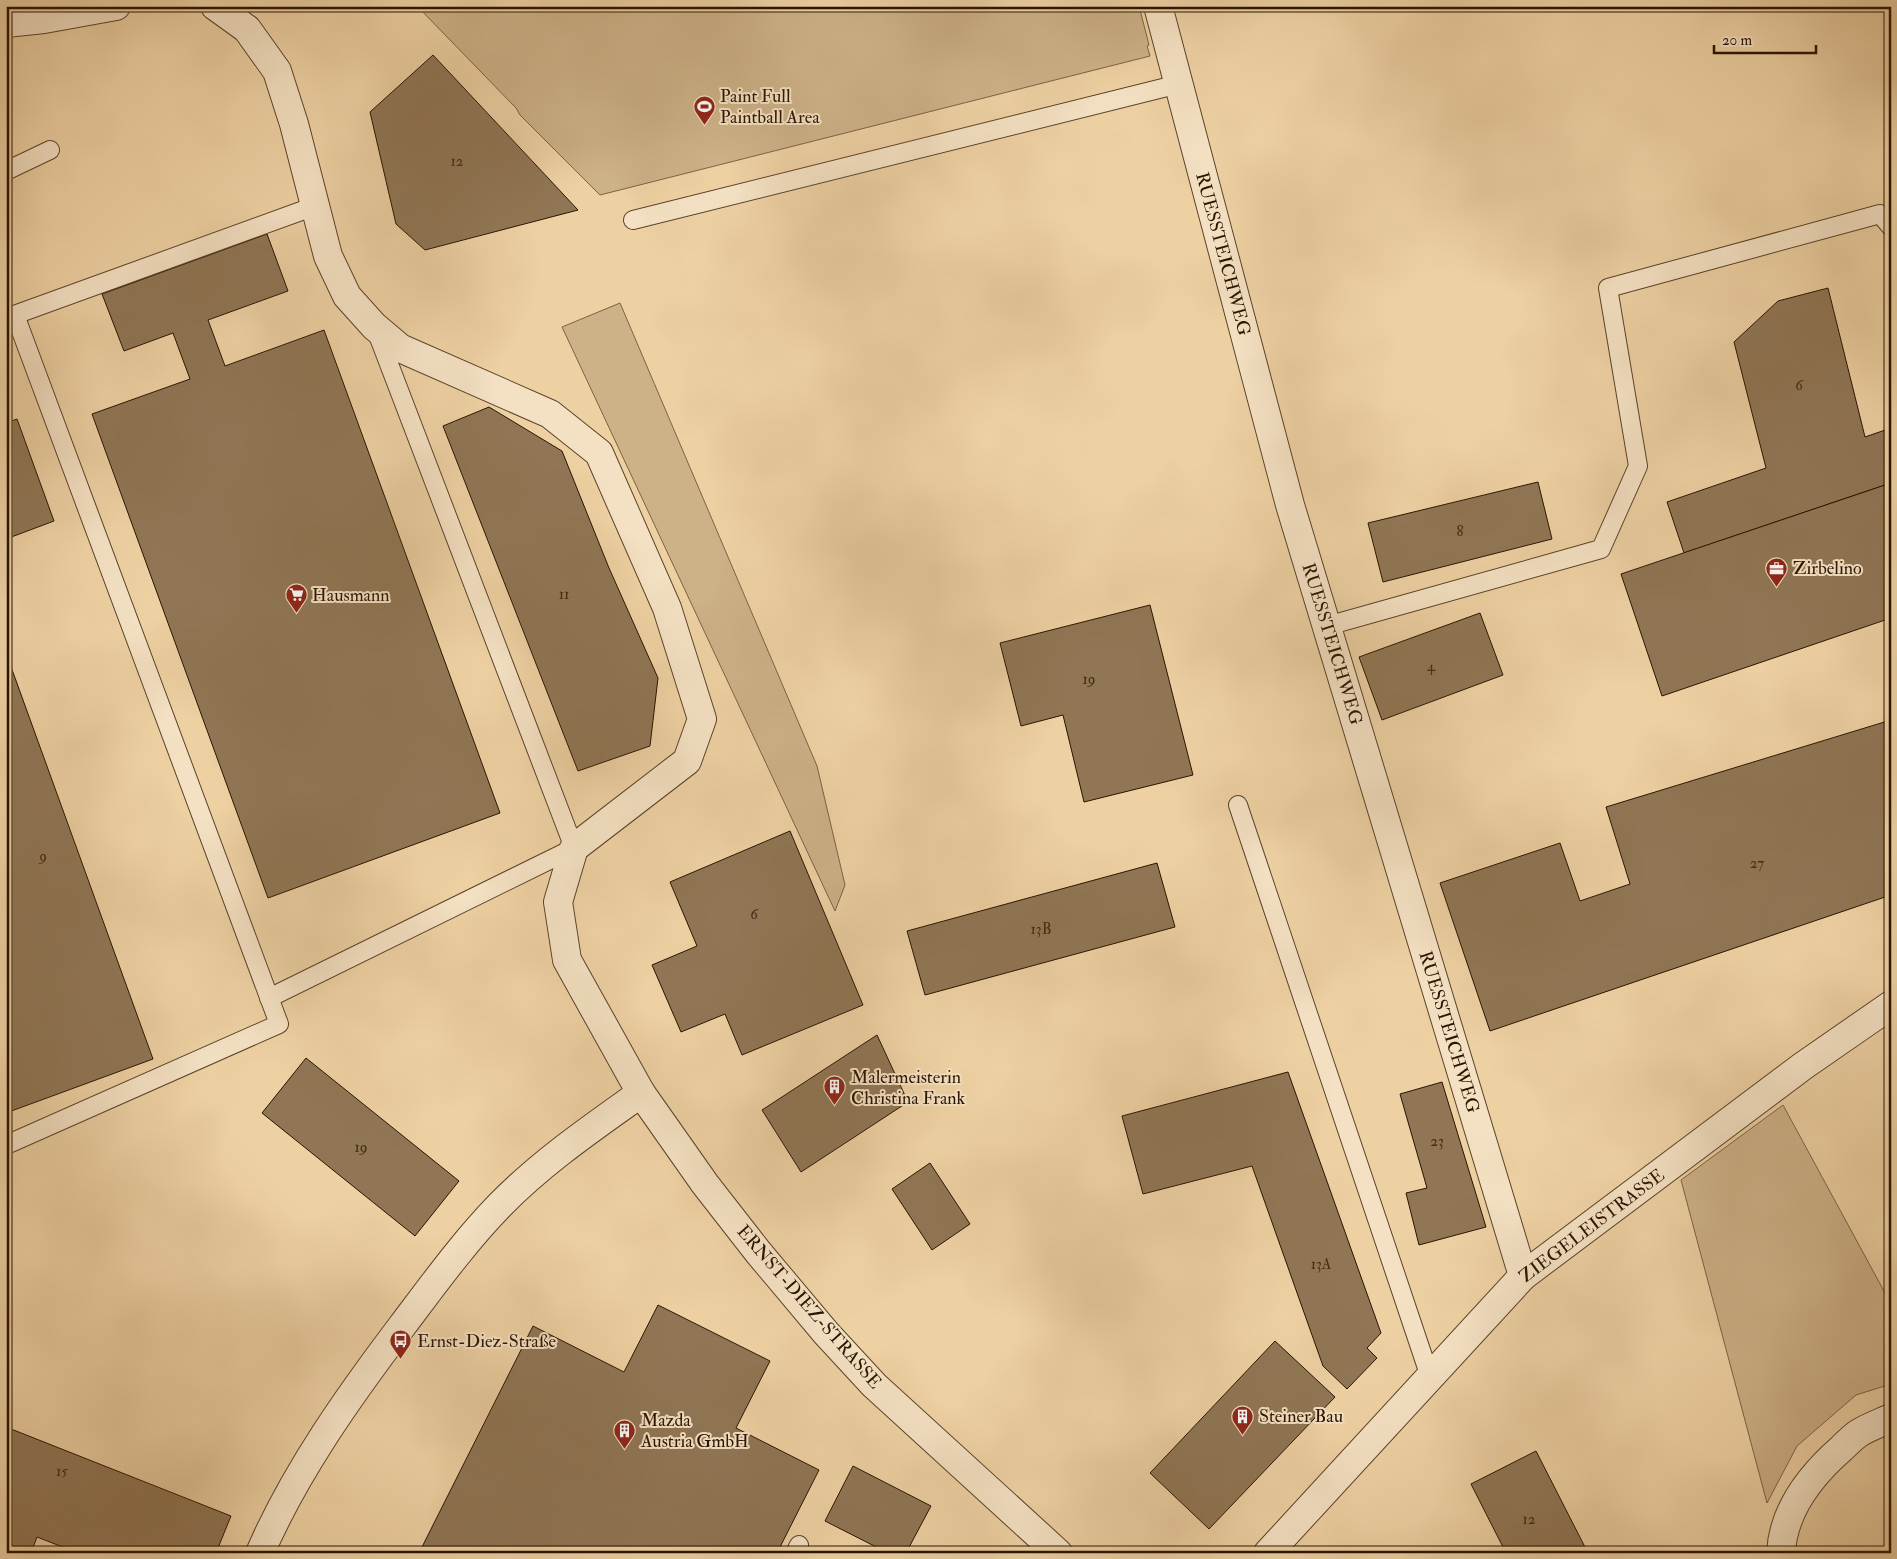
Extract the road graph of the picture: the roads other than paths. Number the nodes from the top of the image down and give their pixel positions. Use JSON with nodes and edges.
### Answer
{"nodes":[{"id":1,"x":116,"y":6,"type":"edge"},
{"id":2,"x":215,"y":6,"type":"edge"},
{"id":3,"x":1158,"y":6,"type":"edge"},
{"id":4,"x":6,"y":23,"type":"edge"},
{"id":5,"x":1179,"y":84,"type":"junction"},
{"id":6,"x":50,"y":150,"type":"dead end"},
{"id":7,"x":6,"y":170,"type":"edge"},
{"id":8,"x":315,"y":206,"type":"junction"},
{"id":9,"x":633,"y":220,"type":"dead end"},
{"id":10,"x":1891,"y":227,"type":"edge"},
{"id":11,"x":11,"y":316,"type":"edge"},
{"id":12,"x":374,"y":326,"type":"junction"},
{"id":13,"x":1327,"y":626,"type":"junction"},
{"id":14,"x":1238,"y":805,"type":"dead end"},
{"id":15,"x":574,"y":848,"type":"junction"},
{"id":16,"x":269,"y":998,"type":"junction"},
{"id":17,"x":1891,"y":1005,"type":"edge"},
{"id":18,"x":641,"y":1093,"type":"junction"},
{"id":19,"x":6,"y":1145,"type":"edge"},
{"id":20,"x":1523,"y":1276,"type":"junction"},
{"id":21,"x":1430,"y":1377,"type":"junction"},
{"id":22,"x":1891,"y":1418,"type":"edge"},
{"id":23,"x":260,"y":1553,"type":"edge"},
{"id":24,"x":1058,"y":1553,"type":"edge"},
{"id":25,"x":1268,"y":1553,"type":"edge"},
{"id":26,"x":1781,"y":1553,"type":"edge"}],
"edges":[{"from":1,"to":4,"type":"street"},
{"from":2,"to":8,"type":"street"},
{"from":3,"to":5,"type":"street","name":"RUESSTEICHWEG"},
{"from":5,"to":9,"type":"lane"},
{"from":5,"to":13,"type":"street","name":"RUESSTEICHWEG"},
{"from":6,"to":7,"type":"lane"},
{"from":8,"to":11,"type":"lane"},
{"from":8,"to":12,"type":"street"},
{"from":10,"to":13,"type":"lane"},
{"from":11,"to":16,"type":"lane"},
{"from":12,"to":15,"type":"lane"},
{"from":12,"to":15,"type":"street"},
{"from":13,"to":20,"type":"street","name":"RUESSTEICHWEG"},
{"from":14,"to":21,"type":"lane"},
{"from":15,"to":16,"type":"lane"},
{"from":15,"to":18,"type":"street","name":"ERNST-DIEZ-STRASSE"},
{"from":16,"to":19,"type":"lane"},
{"from":17,"to":20,"type":"street","name":"ZIEGELEISTRASSE"},
{"from":18,"to":23,"type":"street"},
{"from":18,"to":24,"type":"street","name":"ERNST-DIEZ-STRASSE"},
{"from":20,"to":21,"type":"street","name":"ZIEGELEISTRASSE"},
{"from":21,"to":25,"type":"street","name":"ZIEGELEISTRASSE"},
{"from":22,"to":26,"type":"street"}]}
